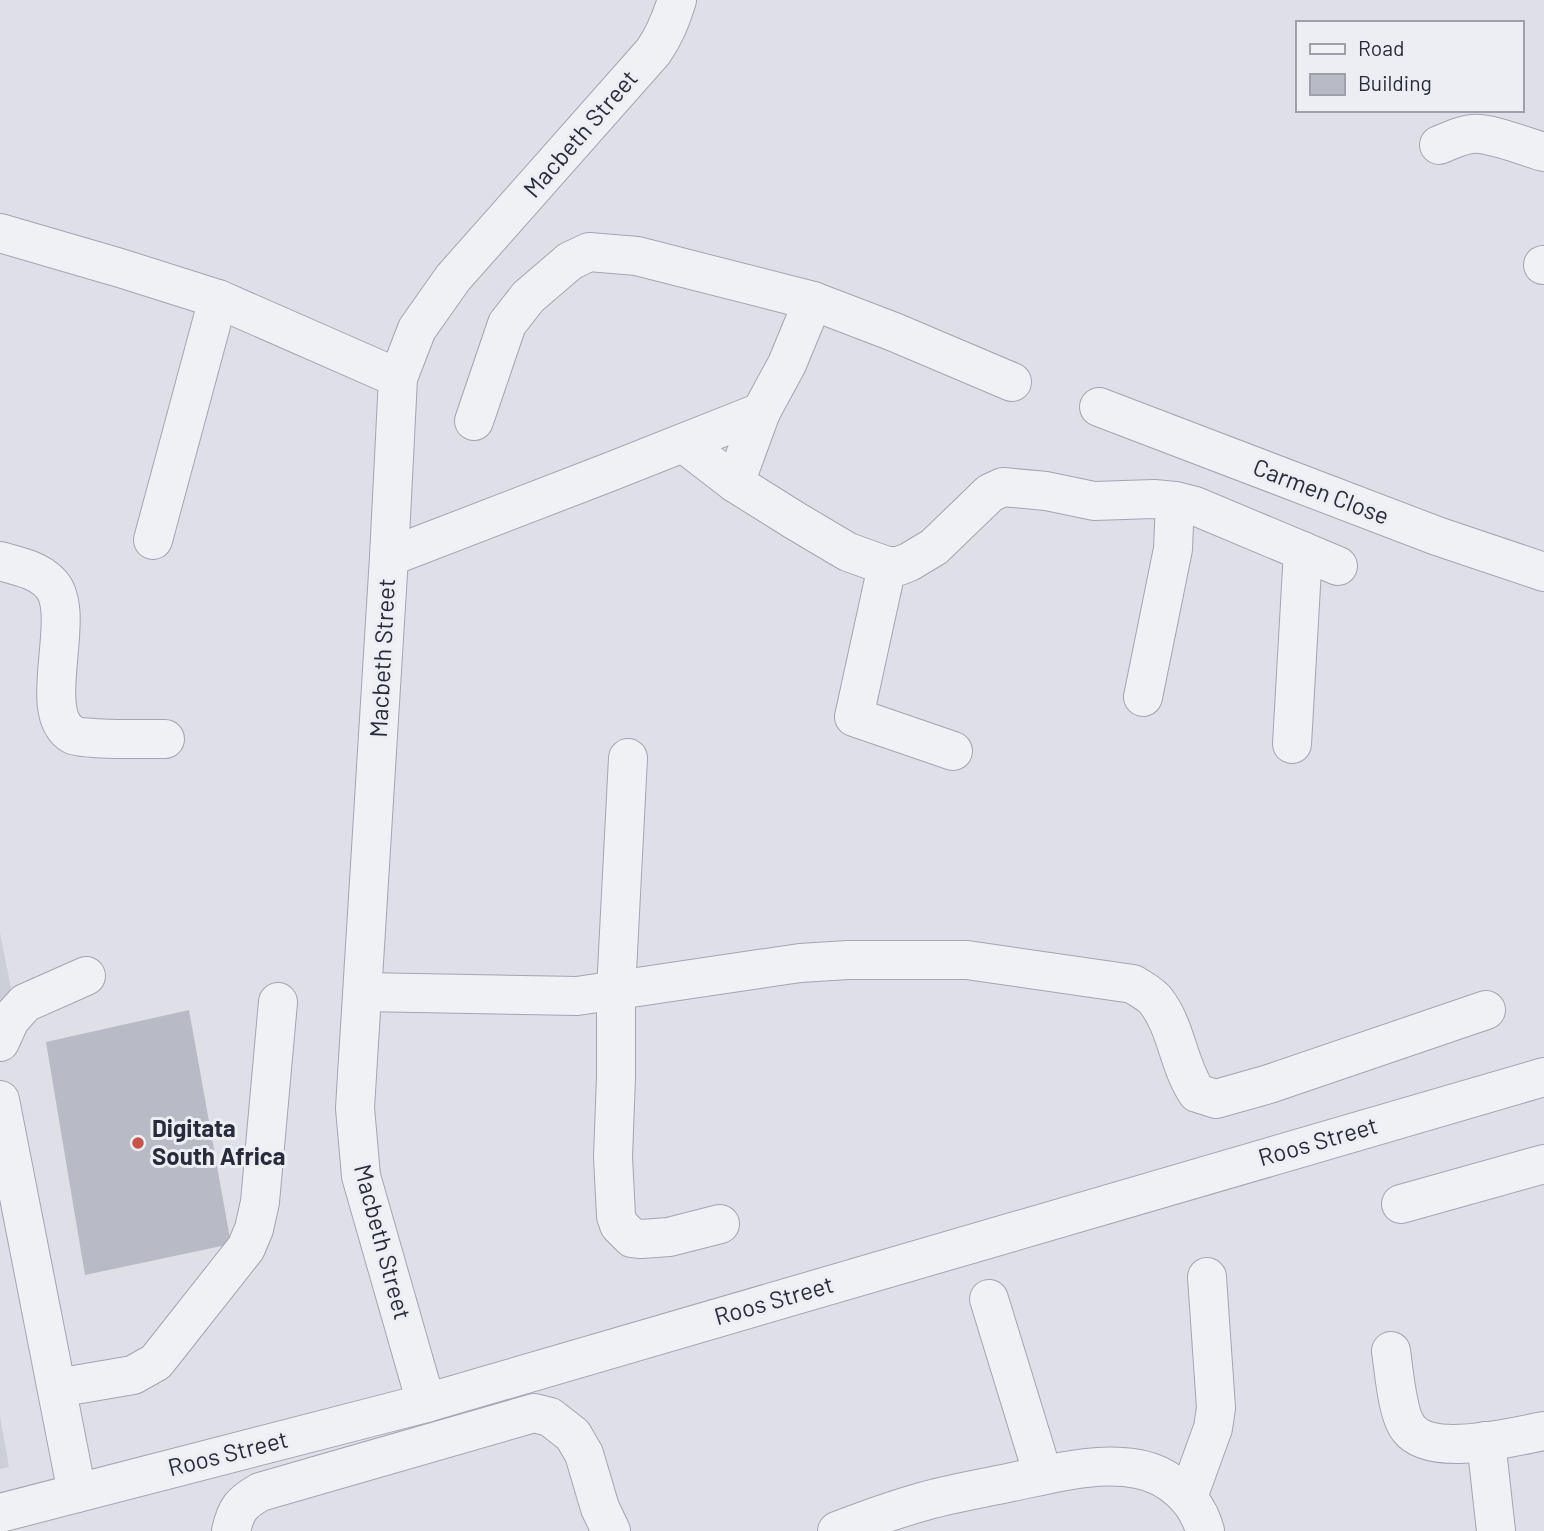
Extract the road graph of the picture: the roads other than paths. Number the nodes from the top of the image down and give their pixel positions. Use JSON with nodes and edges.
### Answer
{"nodes":[{"id":1,"x":677,"y":0,"type":"edge"},
{"id":2,"x":1439,"y":145,"type":"dead end"},
{"id":3,"x":1544,"y":152,"type":"edge"},
{"id":4,"x":0,"y":233,"type":"edge"},
{"id":5,"x":218,"y":299,"type":"junction"},
{"id":6,"x":813,"y":301,"type":"junction"},
{"id":7,"x":398,"y":378,"type":"junction"},
{"id":8,"x":1012,"y":382,"type":"dead end"},
{"id":9,"x":1099,"y":407,"type":"dead end"},
{"id":10,"x":761,"y":412,"type":"junction"},
{"id":11,"x":474,"y":421,"type":"dead end"},
{"id":12,"x":683,"y":443,"type":"junction"},
{"id":13,"x":735,"y":483,"type":"junction"},
{"id":14,"x":1175,"y":501,"type":"junction"},
{"id":15,"x":153,"y":540,"type":"dead end"},
{"id":16,"x":1303,"y":551,"type":"junction"},
{"id":17,"x":389,"y":557,"type":"junction"},
{"id":18,"x":0,"y":561,"type":"edge"},
{"id":19,"x":887,"y":566,"type":"junction"},
{"id":20,"x":1338,"y":566,"type":"dead end"},
{"id":21,"x":1544,"y":572,"type":"edge"},
{"id":22,"x":1143,"y":697,"type":"dead end"},
{"id":23,"x":165,"y":739,"type":"dead end"},
{"id":24,"x":1292,"y":744,"type":"dead end"},
{"id":25,"x":953,"y":751,"type":"dead end"},
{"id":26,"x":628,"y":758,"type":"dead end"},
{"id":27,"x":86,"y":976,"type":"dead end"},
{"id":28,"x":617,"y":990,"type":"junction"},
{"id":29,"x":363,"y":992,"type":"junction"},
{"id":30,"x":278,"y":1002,"type":"dead end"},
{"id":31,"x":1486,"y":1010,"type":"dead end"},
{"id":32,"x":0,"y":1042,"type":"edge"},
{"id":33,"x":1544,"y":1077,"type":"edge"},
{"id":34,"x":0,"y":1100,"type":"edge"},
{"id":35,"x":1544,"y":1164,"type":"edge"},
{"id":36,"x":1401,"y":1204,"type":"dead end"},
{"id":37,"x":720,"y":1224,"type":"dead end"},
{"id":38,"x":1207,"y":1277,"type":"dead end"},
{"id":39,"x":989,"y":1300,"type":"dead end"},
{"id":40,"x":1391,"y":1351,"type":"dead end"},
{"id":41,"x":57,"y":1388,"type":"junction"},
{"id":42,"x":426,"y":1403,"type":"junction"},
{"id":43,"x":1544,"y":1431,"type":"edge"},
{"id":44,"x":1486,"y":1441,"type":"junction"},
{"id":45,"x":1043,"y":1475,"type":"junction"},
{"id":46,"x":77,"y":1493,"type":"junction"},
{"id":47,"x":1188,"y":1497,"type":"junction"},
{"id":48,"x":0,"y":1513,"type":"edge"},
{"id":49,"x":231,"y":1531,"type":"edge"},
{"id":50,"x":611,"y":1531,"type":"edge"},
{"id":51,"x":837,"y":1531,"type":"edge"},
{"id":52,"x":1205,"y":1531,"type":"edge"},
{"id":53,"x":1496,"y":1531,"type":"edge"}],
"edges":[{"from":1,"to":7,"type":"street","name":"Macbeth Street"},
{"from":2,"to":3,"type":"street"},
{"from":4,"to":5,"type":"street"},
{"from":5,"to":7,"type":"street"},
{"from":5,"to":15,"type":"street"},
{"from":6,"to":8,"type":"street"},
{"from":6,"to":10,"type":"street"},
{"from":6,"to":11,"type":"street"},
{"from":7,"to":17,"type":"street","name":"Macbeth Street"},
{"from":9,"to":21,"type":"street","name":"Carmen Close"},
{"from":10,"to":12,"type":"street"},
{"from":10,"to":13,"type":"street"},
{"from":12,"to":13,"type":"street"},
{"from":12,"to":17,"type":"street"},
{"from":13,"to":19,"type":"street"},
{"from":14,"to":16,"type":"street"},
{"from":14,"to":19,"type":"street"},
{"from":14,"to":22,"type":"street"},
{"from":16,"to":20,"type":"street"},
{"from":16,"to":24,"type":"street"},
{"from":17,"to":29,"type":"street","name":"Macbeth Street"},
{"from":18,"to":23,"type":"street"},
{"from":19,"to":25,"type":"street"},
{"from":26,"to":28,"type":"street"},
{"from":27,"to":32,"type":"street"},
{"from":28,"to":29,"type":"street"},
{"from":28,"to":31,"type":"street"},
{"from":28,"to":37,"type":"street"},
{"from":29,"to":42,"type":"street","name":"Macbeth Street"},
{"from":30,"to":41,"type":"street"},
{"from":33,"to":42,"type":"street","name":"Roos Street"},
{"from":34,"to":41,"type":"street"},
{"from":35,"to":36,"type":"street"},
{"from":38,"to":47,"type":"street"},
{"from":39,"to":45,"type":"street"},
{"from":40,"to":44,"type":"street"},
{"from":41,"to":46,"type":"street"},
{"from":42,"to":46,"type":"street","name":"Roos Street"},
{"from":43,"to":44,"type":"street"},
{"from":44,"to":53,"type":"street"},
{"from":45,"to":47,"type":"street"},
{"from":45,"to":51,"type":"street"},
{"from":46,"to":48,"type":"street","name":"Roos Street"},
{"from":47,"to":52,"type":"street"},
{"from":49,"to":50,"type":"street"}]}
